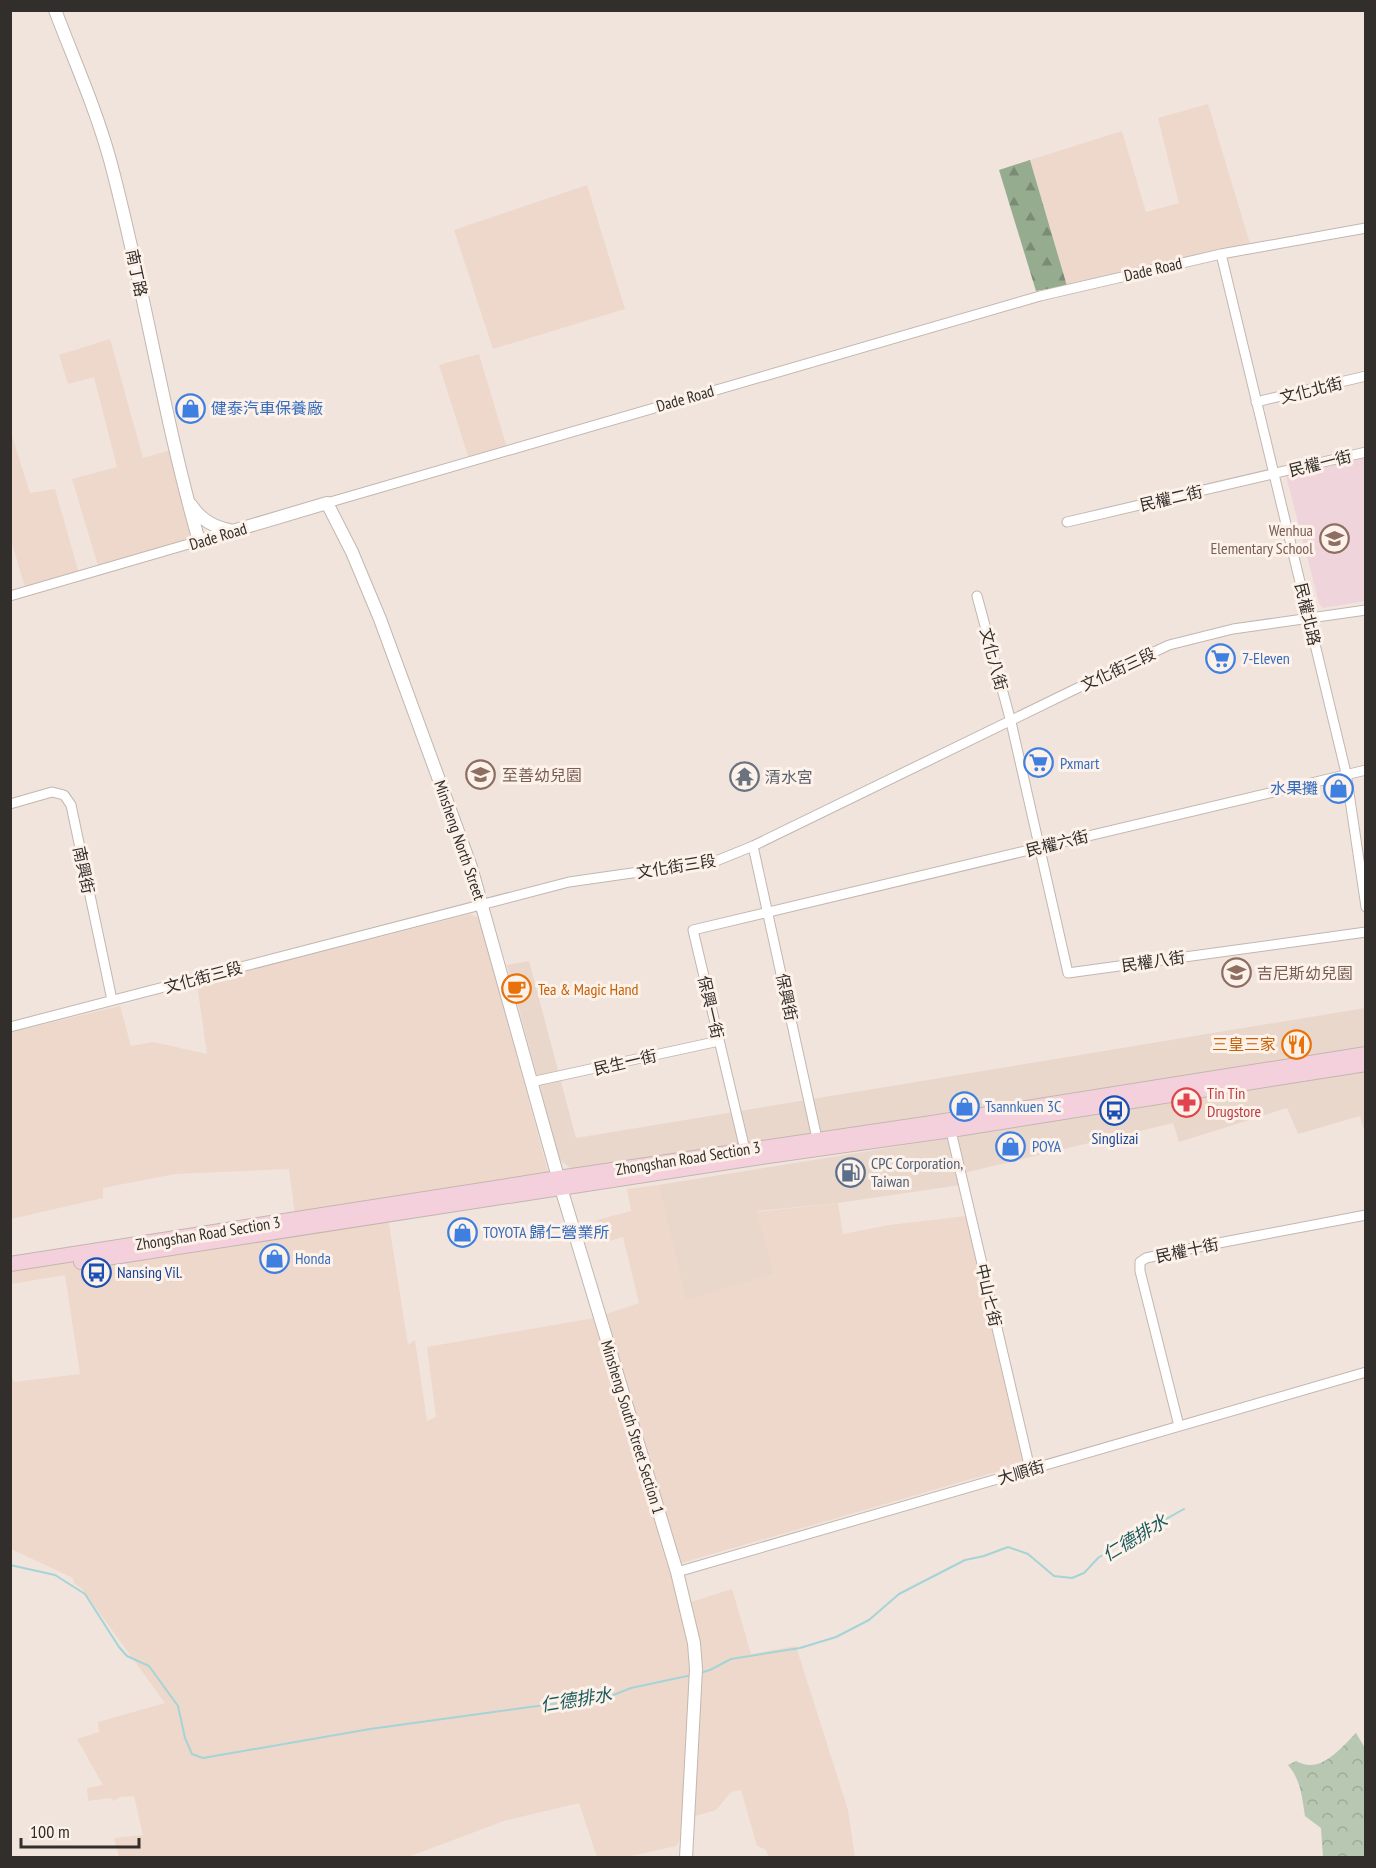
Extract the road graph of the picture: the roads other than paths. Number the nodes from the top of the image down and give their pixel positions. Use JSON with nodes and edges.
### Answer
{"nodes":[{"id":1,"x":55,"y":10,"type":"edge"},
{"id":2,"x":1365,"y":228,"type":"edge"},
{"id":3,"x":1221,"y":254,"type":"junction"},
{"id":4,"x":1365,"y":376,"type":"edge"},
{"id":5,"x":1256,"y":402,"type":"junction"},
{"id":6,"x":1365,"y":452,"type":"edge"},
{"id":7,"x":1274,"y":474,"type":"junction"},
{"id":8,"x":188,"y":499,"type":"junction"},
{"id":9,"x":327,"y":503,"type":"junction"},
{"id":10,"x":1067,"y":522,"type":"dead end"},
{"id":11,"x":234,"y":531,"type":"junction"},
{"id":12,"x":199,"y":541,"type":"junction"},
{"id":13,"x":10,"y":596,"type":"edge"},
{"id":14,"x":977,"y":596,"type":"dead end"},
{"id":15,"x":1365,"y":610,"type":"edge"},
{"id":16,"x":1309,"y":619,"type":"junction"},
{"id":17,"x":1011,"y":722,"type":"junction"},
{"id":18,"x":1365,"y":770,"type":"edge"},
{"id":19,"x":1346,"y":773,"type":"junction"},
{"id":20,"x":10,"y":804,"type":"edge"},
{"id":21,"x":753,"y":846,"type":"junction"},
{"id":22,"x":1040,"y":848,"type":"junction"},
{"id":23,"x":483,"y":904,"type":"junction"},
{"id":24,"x":1365,"y":908,"type":"edge"},
{"id":25,"x":768,"y":913,"type":"junction"},
{"id":26,"x":1365,"y":933,"type":"edge"},
{"id":27,"x":112,"y":1000,"type":"junction"},
{"id":28,"x":10,"y":1027,"type":"edge"},
{"id":29,"x":719,"y":1041,"type":"junction"},
{"id":30,"x":1365,"y":1054,"type":"edge"},
{"id":31,"x":1365,"y":1064,"type":"edge"},
{"id":32,"x":531,"y":1083,"type":"junction"},
{"id":33,"x":950,"y":1125,"type":"junction"},
{"id":34,"x":818,"y":1144,"type":"junction"},
{"id":35,"x":746,"y":1154,"type":"junction"},
{"id":36,"x":559,"y":1183,"type":"junction"},
{"id":37,"x":1365,"y":1215,"type":"edge"},
{"id":38,"x":10,"y":1264,"type":"edge"},
{"id":39,"x":10,"y":1273,"type":"edge"},
{"id":40,"x":1365,"y":1372,"type":"edge"},
{"id":41,"x":1179,"y":1426,"type":"junction"},
{"id":42,"x":1029,"y":1470,"type":"junction"},
{"id":43,"x":677,"y":1572,"type":"junction"},
{"id":44,"x":686,"y":1857,"type":"edge"}],
"edges":[{"from":1,"to":8,"type":"street","name":"南丁路"},
{"from":2,"to":3,"type":"street","name":"Dade Road"},
{"from":3,"to":5,"type":"street","name":"民權北路"},
{"from":3,"to":9,"type":"street","name":"Dade Road"},
{"from":4,"to":5,"type":"street","name":"文化北街"},
{"from":5,"to":7,"type":"street","name":"民權北路"},
{"from":6,"to":7,"type":"street","name":"民權一街"},
{"from":7,"to":10,"type":"street","name":"民權二街"},
{"from":7,"to":16,"type":"street","name":"民權北路"},
{"from":8,"to":11,"type":"street"},
{"from":8,"to":12,"type":"street","name":"南丁路"},
{"from":9,"to":11,"type":"street","name":"Dade Road"},
{"from":9,"to":23,"type":"street","name":"Minsheng North Street"},
{"from":11,"to":12,"type":"street","name":"Dade Road"},
{"from":12,"to":13,"type":"street","name":"Dade Road"},
{"from":14,"to":17,"type":"street","name":"文化八街"},
{"from":15,"to":16,"type":"street","name":"文化街三段"},
{"from":16,"to":17,"type":"street","name":"文化街三段"},
{"from":16,"to":19,"type":"street","name":"民權北路"},
{"from":17,"to":21,"type":"street","name":"文化街三段"},
{"from":17,"to":22,"type":"street","name":"文化八街"},
{"from":18,"to":19,"type":"street","name":"民權六街"},
{"from":19,"to":22,"type":"street","name":"民權六街"},
{"from":19,"to":24,"type":"street","name":"民權北路"},
{"from":20,"to":27,"type":"street","name":"南興街"},
{"from":21,"to":23,"type":"street","name":"文化街三段"},
{"from":21,"to":25,"type":"street","name":"保興街"},
{"from":22,"to":25,"type":"street","name":"民權六街"},
{"from":22,"to":26,"type":"street","name":"民權八街"},
{"from":23,"to":27,"type":"street","name":"文化街三段"},
{"from":23,"to":32,"type":"street","name":"Minsheng North Street"},
{"from":25,"to":29,"type":"street","name":"保興一街"},
{"from":25,"to":34,"type":"street","name":"保興街"},
{"from":27,"to":28,"type":"street","name":"文化街三段"},
{"from":29,"to":32,"type":"street","name":"民生一街"},
{"from":29,"to":35,"type":"street","name":"保興一街"},
{"from":30,"to":33,"type":"main road","name":"Zhongshan Road Section 3"},
{"from":31,"to":33,"type":"main road","name":"Zhongshan Road Section 3"},
{"from":32,"to":36,"type":"street","name":"Minsheng North Street"},
{"from":33,"to":34,"type":"main road","name":"Zhongshan Road Section 3"},
{"from":33,"to":42,"type":"street","name":"中山七街"},
{"from":34,"to":35,"type":"main road","name":"Zhongshan Road Section 3"},
{"from":35,"to":36,"type":"main road","name":"Zhongshan Road Section 3"},
{"from":36,"to":38,"type":"main road","name":"Zhongshan Road Section 3"},
{"from":36,"to":39,"type":"main road","name":"Zhongshan Road Section 3"},
{"from":36,"to":43,"type":"street","name":"Minsheng South Street Section 1"},
{"from":37,"to":41,"type":"street","name":"民權十街"},
{"from":40,"to":41,"type":"street","name":"大順街"},
{"from":41,"to":42,"type":"street","name":"大順街"},
{"from":42,"to":43,"type":"street","name":"大順街"},
{"from":43,"to":44,"type":"street","name":"Minsheng South Street Section 1"}]}
